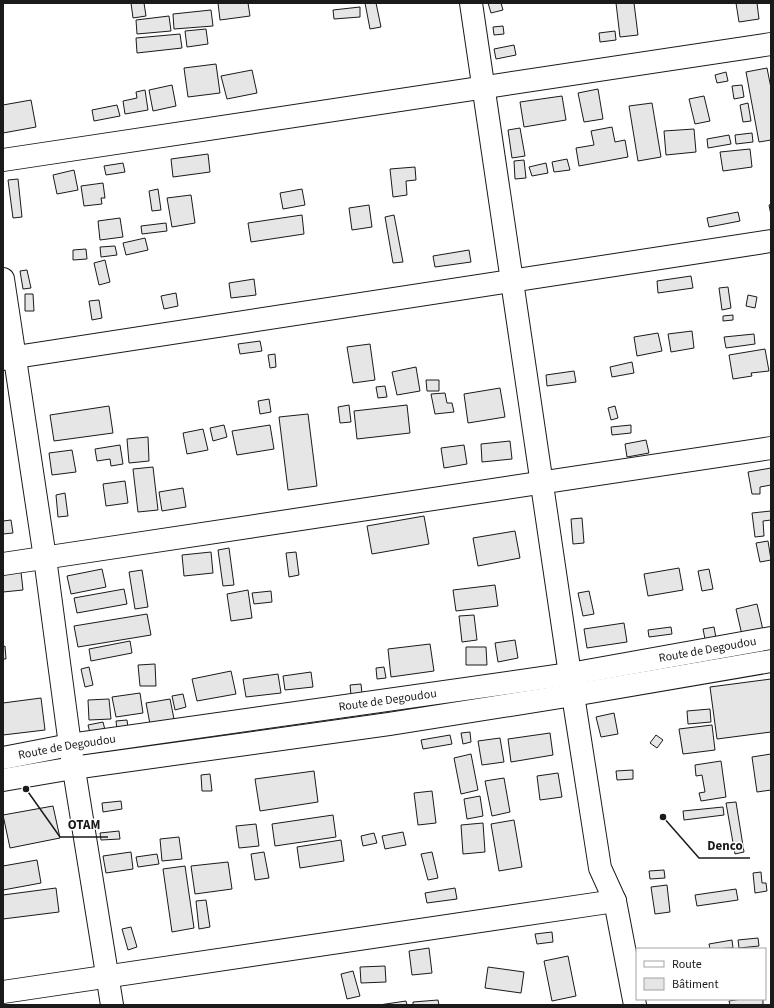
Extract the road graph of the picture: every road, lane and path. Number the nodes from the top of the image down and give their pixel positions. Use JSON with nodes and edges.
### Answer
{"nodes":[{"id":1,"x":471,"y":3,"type":"edge"},
{"id":2,"x":771,"y":44,"type":"edge"},
{"id":3,"x":484,"y":88,"type":"junction"},
{"id":4,"x":3,"y":160,"type":"edge"},
{"id":5,"x":771,"y":241,"type":"edge"},
{"id":6,"x":3,"y":280,"type":"edge"},
{"id":7,"x":512,"y":281,"type":"junction"},
{"id":8,"x":9,"y":358,"type":"edge"},
{"id":9,"x":771,"y":448,"type":"edge"},
{"id":10,"x":541,"y":483,"type":"junction"},
{"id":11,"x":45,"y":558,"type":"junction"},
{"id":12,"x":3,"y":564,"type":"edge"},
{"id":13,"x":771,"y":638,"type":"edge"},
{"id":14,"x":771,"y":661,"type":"edge"},
{"id":15,"x":571,"y":685,"type":"junction"},
{"id":16,"x":70,"y":745,"type":"junction"},
{"id":17,"x":3,"y":758,"type":"edge"},
{"id":18,"x":73,"y":768,"type":"junction"},
{"id":19,"x":3,"y":780,"type":"edge"},
{"id":20,"x":615,"y":901,"type":"junction"},
{"id":21,"x":107,"y":975,"type":"junction"},
{"id":22,"x":3,"y":992,"type":"edge"},
{"id":23,"x":112,"y":1005,"type":"edge"},
{"id":24,"x":634,"y":1005,"type":"edge"}],
"edges":[{"from":1,"to":3,"type":"street"},
{"from":2,"to":3,"type":"street"},
{"from":3,"to":4,"type":"street"},
{"from":3,"to":7,"type":"street"},
{"from":5,"to":7,"type":"street"},
{"from":6,"to":8,"type":"street"},
{"from":7,"to":8,"type":"street"},
{"from":7,"to":10,"type":"street"},
{"from":8,"to":11,"type":"street"},
{"from":9,"to":10,"type":"street"},
{"from":10,"to":11,"type":"street"},
{"from":10,"to":15,"type":"street"},
{"from":11,"to":12,"type":"street"},
{"from":11,"to":16,"type":"street"},
{"from":13,"to":15,"type":"street","name":"Route de Degoudou"},
{"from":14,"to":15,"type":"street","name":"Route de Degoudou"},
{"from":15,"to":16,"type":"street","name":"Route de Degoudou"},
{"from":15,"to":18,"type":"street","name":"Route de Degoudou"},
{"from":15,"to":20,"type":"street"},
{"from":16,"to":17,"type":"street","name":"Route de Degoudou"},
{"from":16,"to":18,"type":"street"},
{"from":18,"to":19,"type":"street","name":"Route de Degoudou"},
{"from":18,"to":21,"type":"street"},
{"from":20,"to":21,"type":"street"},
{"from":20,"to":24,"type":"street"},
{"from":21,"to":22,"type":"street"},
{"from":21,"to":23,"type":"street"}]}
